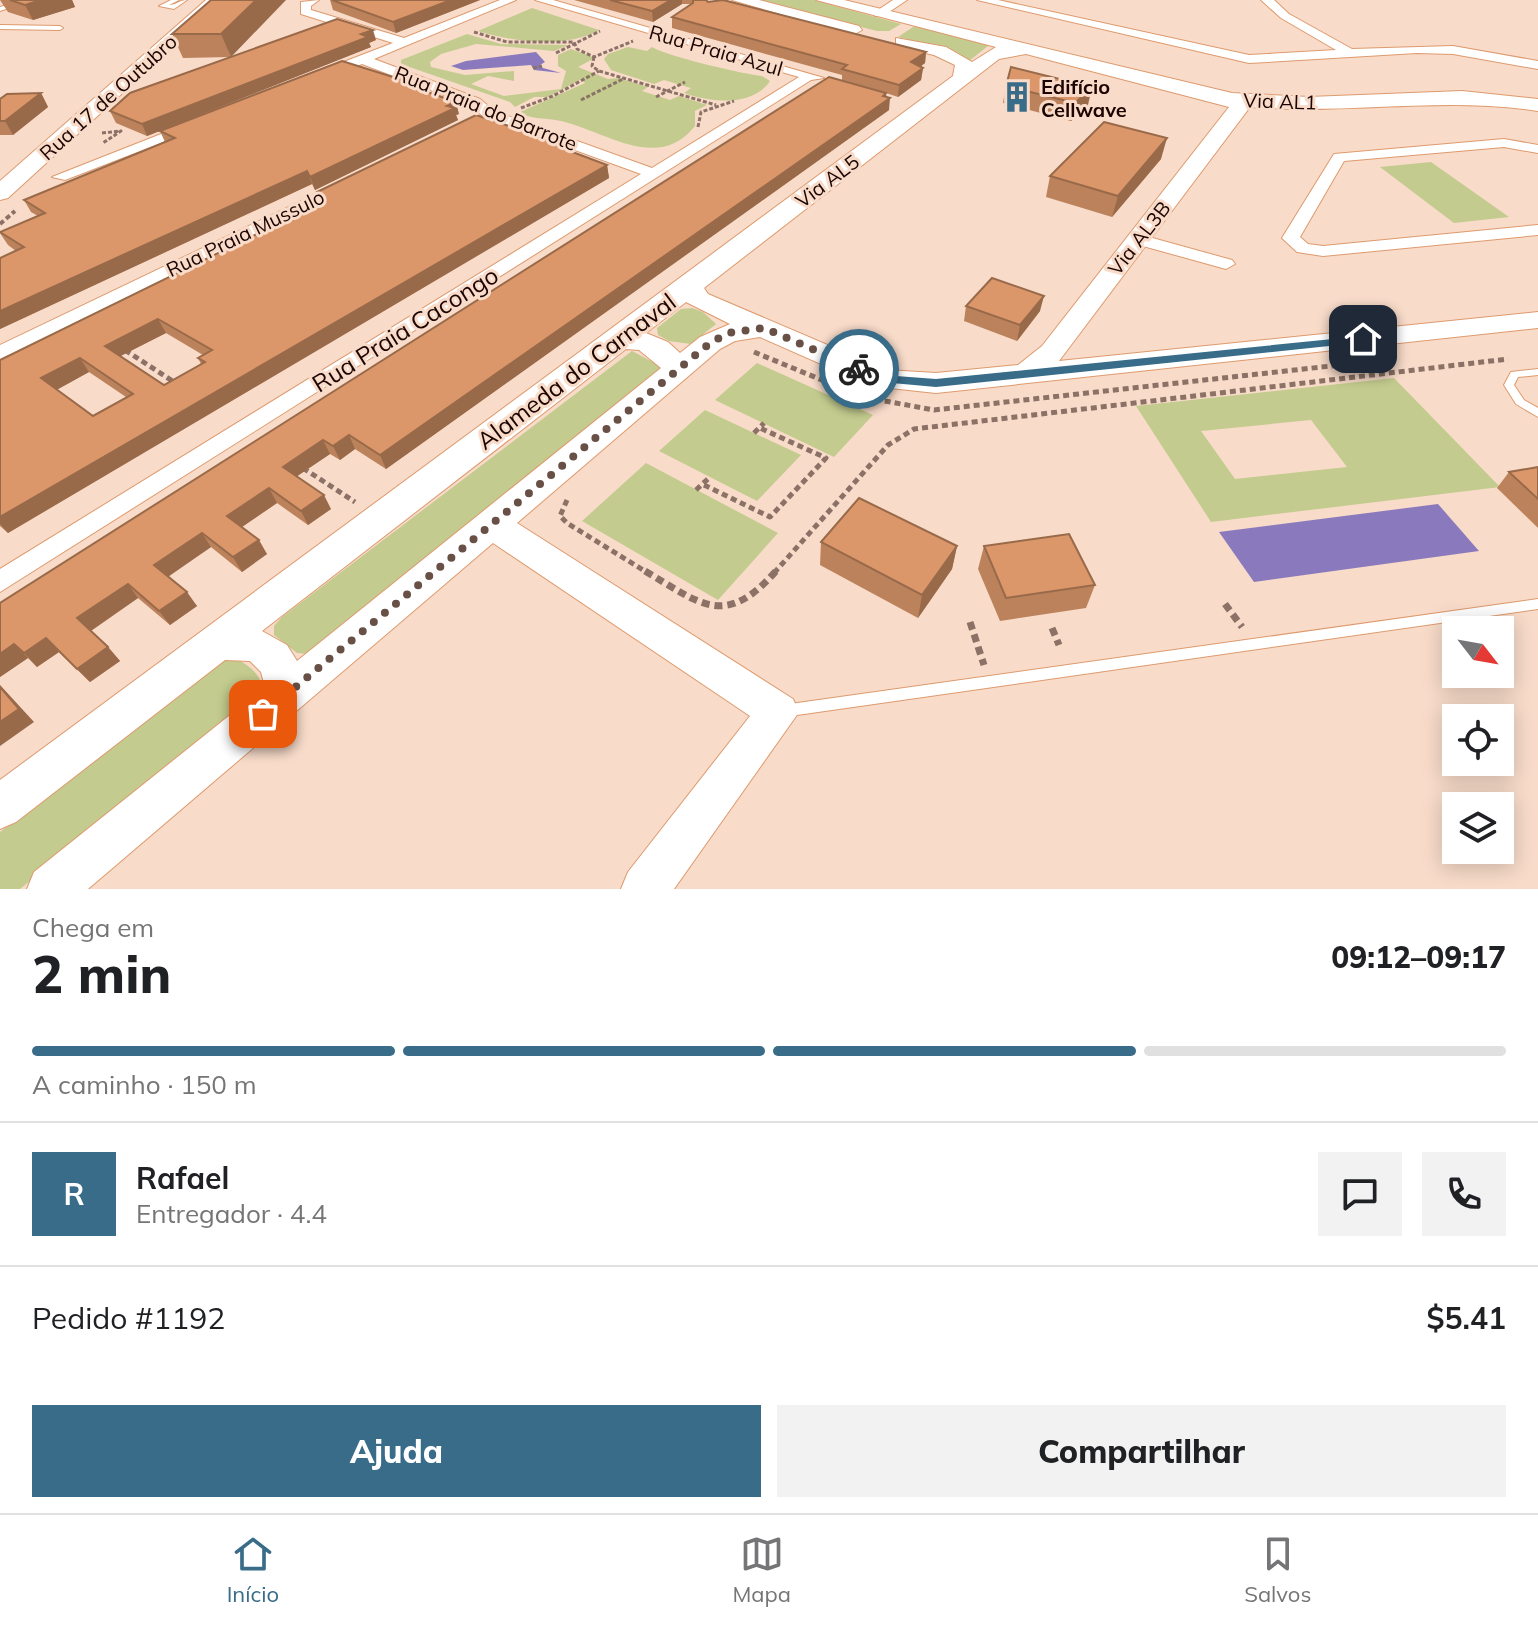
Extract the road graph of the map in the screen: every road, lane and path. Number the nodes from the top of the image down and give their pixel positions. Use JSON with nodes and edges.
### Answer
{"nodes":[{"id":1,"x":30,"y":0,"type":"edge"},
{"id":2,"x":176,"y":0,"type":"edge"},
{"id":3,"x":184,"y":0,"type":"edge"},
{"id":4,"x":216,"y":0,"type":"edge"},
{"id":5,"x":313,"y":0,"type":"edge"},
{"id":6,"x":510,"y":0,"type":"edge"},
{"id":7,"x":541,"y":0,"type":"edge"},
{"id":8,"x":824,"y":0,"type":"edge"},
{"id":9,"x":901,"y":0,"type":"edge"},
{"id":10,"x":983,"y":0,"type":"edge"},
{"id":11,"x":1267,"y":0,"type":"edge"},
{"id":12,"x":12,"y":1,"type":"edge"},
{"id":13,"x":737,"y":1,"type":"edge"},
{"id":14,"x":0,"y":6,"type":"edge"},
{"id":15,"x":885,"y":15,"type":"junction"},
{"id":16,"x":0,"y":27,"type":"edge"},
{"id":17,"x":60,"y":28,"type":"dead end"},
{"id":18,"x":609,"y":29,"type":"dead end"},
{"id":19,"x":474,"y":32,"type":"dead end"},
{"id":20,"x":880,"y":36,"type":"junction"},
{"id":21,"x":633,"y":41,"type":"dead end"},
{"id":22,"x":404,"y":42,"type":"junction"},
{"id":23,"x":1026,"y":49,"type":"junction"},
{"id":24,"x":556,"y":53,"type":"dead end"},
{"id":25,"x":1350,"y":53,"type":"junction"},
{"id":26,"x":594,"y":57,"type":"junction"},
{"id":27,"x":362,"y":59,"type":"junction"},
{"id":28,"x":1538,"y":65,"type":"edge"},
{"id":29,"x":542,"y":66,"type":"dead end"},
{"id":30,"x":533,"y":68,"type":"dead end"},
{"id":31,"x":599,"y":71,"type":"junction"},
{"id":32,"x":809,"y":76,"type":"junction"},
{"id":33,"x":626,"y":78,"type":"junction"},
{"id":34,"x":960,"y":81,"type":"junction"},
{"id":35,"x":305,"y":82,"type":"edge"},
{"id":36,"x":685,"y":82,"type":"dead end"},
{"id":37,"x":837,"y":84,"type":"edge"},
{"id":38,"x":668,"y":90,"type":"junction"},
{"id":39,"x":656,"y":97,"type":"dead end"},
{"id":40,"x":743,"y":99,"type":"dead end"},
{"id":41,"x":1232,"y":99,"type":"junction"},
{"id":42,"x":581,"y":100,"type":"dead end"},
{"id":43,"x":717,"y":105,"type":"junction"},
{"id":44,"x":1538,"y":105,"type":"edge"},
{"id":45,"x":511,"y":112,"type":"dead end"},
{"id":46,"x":204,"y":121,"type":"edge"},
{"id":47,"x":693,"y":134,"type":"dead end"},
{"id":48,"x":1538,"y":149,"type":"edge"},
{"id":49,"x":655,"y":174,"type":"junction"},
{"id":50,"x":364,"y":176,"type":"edge"},
{"id":51,"x":60,"y":177,"type":"dead end"},
{"id":52,"x":0,"y":193,"type":"edge"},
{"id":53,"x":19,"y":207,"type":"dead end"},
{"id":54,"x":0,"y":224,"type":"edge"},
{"id":55,"x":1538,"y":230,"type":"edge"},
{"id":56,"x":1138,"y":239,"type":"junction"},
{"id":57,"x":1226,"y":264,"type":"dead end"},
{"id":58,"x":694,"y":282,"type":"junction"},
{"id":59,"x":1538,"y":320,"type":"edge"},
{"id":60,"x":756,"y":339,"type":"junction"},
{"id":61,"x":610,"y":345,"type":"junction"},
{"id":62,"x":120,"y":347,"type":"edge"},
{"id":63,"x":0,"y":353,"type":"edge"},
{"id":64,"x":1522,"y":358,"type":"dead end"},
{"id":65,"x":1397,"y":359,"type":"dead end"},
{"id":66,"x":678,"y":371,"type":"junction"},
{"id":67,"x":1538,"y":372,"type":"edge"},
{"id":68,"x":1026,"y":374,"type":"junction"},
{"id":69,"x":182,"y":387,"type":"edge"},
{"id":70,"x":1538,"y":413,"type":"edge"},
{"id":71,"x":754,"y":433,"type":"dead end"},
{"id":72,"x":295,"y":464,"type":"edge"},
{"id":73,"x":710,"y":477,"type":"dead end"},
{"id":74,"x":704,"y":485,"type":"dead end"},
{"id":75,"x":696,"y":490,"type":"dead end"},
{"id":76,"x":568,"y":498,"type":"dead end"},
{"id":77,"x":357,"y":503,"type":"dead end"},
{"id":78,"x":492,"y":524,"type":"junction"},
{"id":79,"x":0,"y":582,"type":"edge"},
{"id":80,"x":1225,"y":604,"type":"dead end"},
{"id":81,"x":1538,"y":604,"type":"edge"},
{"id":82,"x":970,"y":622,"type":"dead end"},
{"id":83,"x":1242,"y":627,"type":"dead end"},
{"id":84,"x":1052,"y":628,"type":"dead end"},
{"id":85,"x":215,"y":644,"type":"junction"},
{"id":86,"x":1059,"y":645,"type":"dead end"},
{"id":87,"x":984,"y":665,"type":"dead end"},
{"id":88,"x":287,"y":695,"type":"junction"},
{"id":89,"x":778,"y":712,"type":"junction"},
{"id":90,"x":0,"y":807,"type":"edge"},
{"id":91,"x":51,"y":889,"type":"edge"},
{"id":92,"x":645,"y":889,"type":"edge"}],
"edges":[{"from":1,"to":12,"type":"lane"},
{"from":2,"to":3,"type":"lane"},
{"from":4,"to":52,"type":"street","name":"Rua 17 de Outubro"},
{"from":5,"to":22,"type":"street"},
{"from":6,"to":22,"type":"street"},
{"from":7,"to":32,"type":"street","name":"Rua Praia Azul"},
{"from":8,"to":15,"type":"street","name":"Via AL1"},
{"from":9,"to":15,"type":"street"},
{"from":10,"to":25,"type":"street"},
{"from":11,"to":25,"type":"street"},
{"from":12,"to":14,"type":"lane"},
{"from":13,"to":20,"type":"street"},
{"from":15,"to":20,"type":"street"},
{"from":15,"to":23,"type":"street","name":"Via AL1"},
{"from":16,"to":17,"type":"lane"},
{"from":18,"to":24,"type":"path"},
{"from":19,"to":26,"type":"path"},
{"from":20,"to":34,"type":"street"},
{"from":21,"to":26,"type":"path"},
{"from":22,"to":27,"type":"street"},
{"from":23,"to":34,"type":"street","name":"Via AL5"},
{"from":23,"to":41,"type":"street","name":"Via AL1"},
{"from":25,"to":28,"type":"street"},
{"from":26,"to":31,"type":"path"},
{"from":27,"to":35,"type":"street"},
{"from":27,"to":49,"type":"street","name":"Rua Praia do Barrote"},
{"from":29,"to":30,"type":"path"},
{"from":31,"to":33,"type":"path"},
{"from":31,"to":45,"type":"path"},
{"from":32,"to":37,"type":"street","name":"Rua Praia Azul"},
{"from":32,"to":49,"type":"street","name":"Rua Praia Cacongo"},
{"from":33,"to":38,"type":"path"},
{"from":33,"to":42,"type":"path"},
{"from":34,"to":58,"type":"street","name":"Via AL5"},
{"from":36,"to":38,"type":"path"},
{"from":38,"to":39,"type":"path"},
{"from":38,"to":43,"type":"path"},
{"from":40,"to":43,"type":"path"},
{"from":41,"to":44,"type":"street","name":"Via AL1"},
{"from":41,"to":56,"type":"street","name":"Via AL3B"},
{"from":43,"to":47,"type":"path"},
{"from":46,"to":51,"type":"street"},
{"from":48,"to":55,"type":"street"},
{"from":49,"to":79,"type":"street","name":"Rua Praia Cacongo"},
{"from":50,"to":63,"type":"street","name":"Rua Praia Mussulo"},
{"from":53,"to":54,"type":"path"},
{"from":56,"to":57,"type":"street"},
{"from":56,"to":68,"type":"street","name":"Via AL3B"},
{"from":58,"to":60,"type":"street","name":"Alameda do Carnaval"},
{"from":58,"to":61,"type":"street","name":"Alameda do Carnaval"},
{"from":59,"to":68,"type":"street"},
{"from":60,"to":65,"type":"path"},
{"from":60,"to":66,"type":"street"},
{"from":60,"to":68,"type":"street"},
{"from":61,"to":66,"type":"street"},
{"from":61,"to":85,"type":"street","name":"Alameda do Carnaval"},
{"from":62,"to":69,"type":"path"},
{"from":64,"to":76,"type":"path"},
{"from":66,"to":78,"type":"street"},
{"from":67,"to":70,"type":"lane"},
{"from":71,"to":74,"type":"path"},
{"from":72,"to":77,"type":"path"},
{"from":73,"to":75,"type":"path"},
{"from":78,"to":88,"type":"street"},
{"from":78,"to":89,"type":"street"},
{"from":80,"to":83,"type":"path"},
{"from":81,"to":89,"type":"lane"},
{"from":82,"to":87,"type":"path"},
{"from":84,"to":86,"type":"path"},
{"from":85,"to":88,"type":"street"},
{"from":85,"to":90,"type":"street","name":"Alameda do Carnaval"},
{"from":88,"to":91,"type":"street"},
{"from":89,"to":92,"type":"street"}]}
